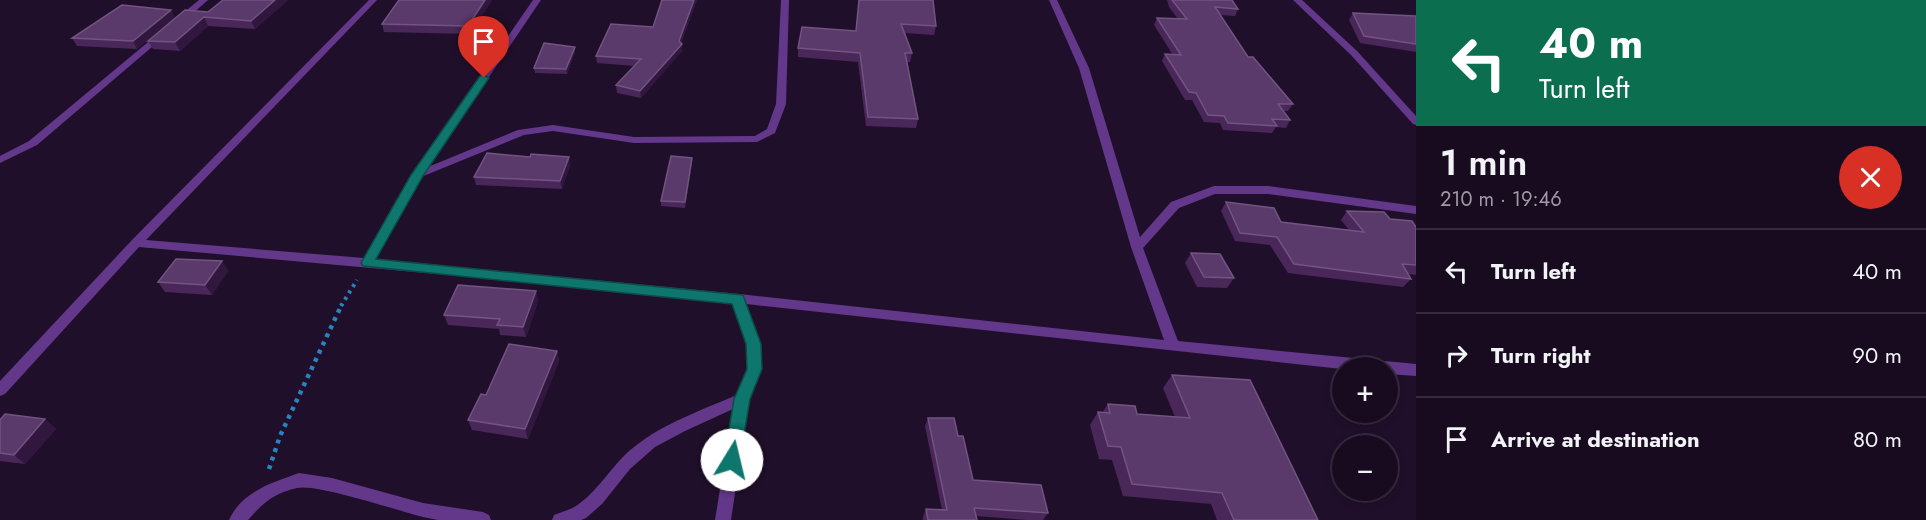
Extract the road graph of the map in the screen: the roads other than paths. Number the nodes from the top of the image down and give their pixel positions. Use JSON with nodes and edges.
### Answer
{"nodes":[{"id":1,"x":204,"y":0,"type":"edge"},
{"id":2,"x":373,"y":0,"type":"edge"},
{"id":3,"x":537,"y":0,"type":"edge"},
{"id":4,"x":785,"y":0,"type":"edge"},
{"id":5,"x":1053,"y":0,"type":"edge"},
{"id":6,"x":1298,"y":0,"type":"edge"},
{"id":7,"x":1416,"y":122,"type":"edge"},
{"id":8,"x":0,"y":160,"type":"edge"},
{"id":9,"x":417,"y":175,"type":"junction"},
{"id":10,"x":1416,"y":210,"type":"edge"},
{"id":11,"x":136,"y":243,"type":"junction"},
{"id":12,"x":1137,"y":247,"type":"junction"},
{"id":13,"x":367,"y":263,"type":"junction"},
{"id":14,"x":738,"y":299,"type":"junction"},
{"id":15,"x":1173,"y":347,"type":"junction"},
{"id":16,"x":1332,"y":363,"type":"edge"},
{"id":17,"x":1398,"y":369,"type":"edge"},
{"id":18,"x":1416,"y":370,"type":"edge"},
{"id":19,"x":0,"y":390,"type":"edge"},
{"id":20,"x":742,"y":399,"type":"junction"},
{"id":21,"x":237,"y":520,"type":"edge"},
{"id":22,"x":483,"y":520,"type":"edge"},
{"id":23,"x":560,"y":520,"type":"edge"},
{"id":24,"x":723,"y":520,"type":"edge"}],
"edges":[{"from":1,"to":8,"type":"street"},
{"from":2,"to":11,"type":"street"},
{"from":3,"to":9,"type":"street"},
{"from":4,"to":9,"type":"street"},
{"from":5,"to":12,"type":"street"},
{"from":6,"to":7,"type":"street"},
{"from":9,"to":13,"type":"street"},
{"from":10,"to":12,"type":"street"},
{"from":11,"to":13,"type":"street"},
{"from":11,"to":19,"type":"street"},
{"from":12,"to":15,"type":"street"},
{"from":13,"to":14,"type":"street"},
{"from":14,"to":15,"type":"street"},
{"from":14,"to":20,"type":"street"},
{"from":15,"to":16,"type":"street"},
{"from":17,"to":18,"type":"street"},
{"from":20,"to":23,"type":"street"},
{"from":20,"to":24,"type":"street"},
{"from":21,"to":22,"type":"street"}]}
